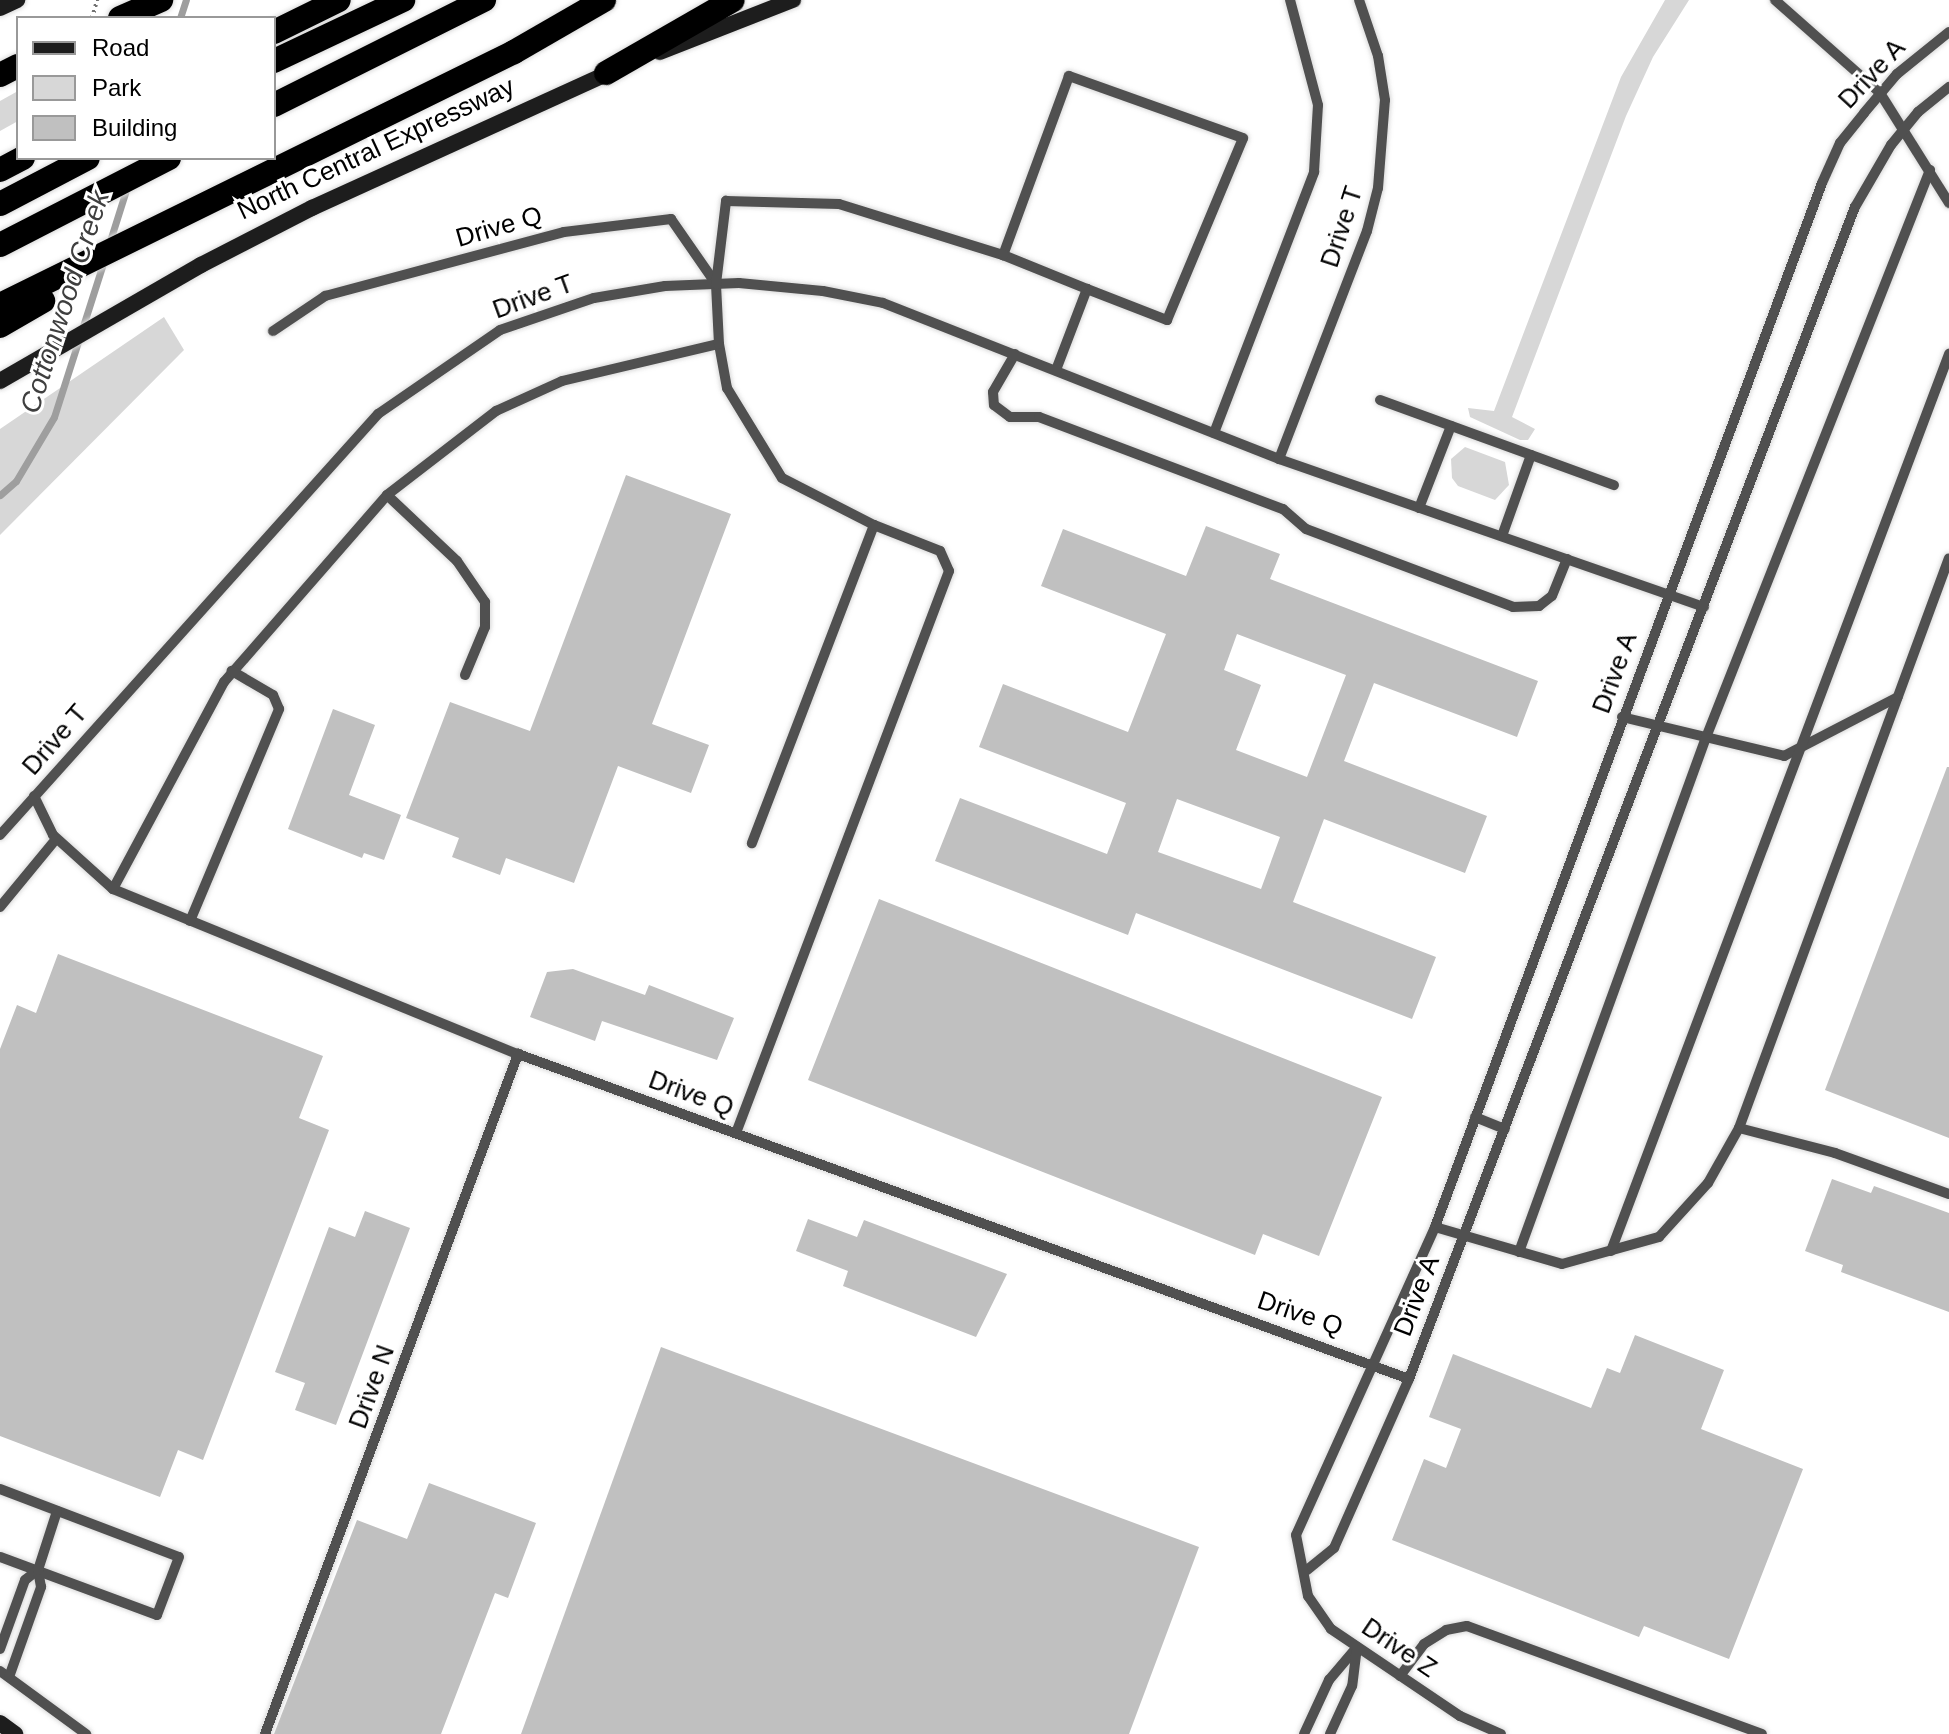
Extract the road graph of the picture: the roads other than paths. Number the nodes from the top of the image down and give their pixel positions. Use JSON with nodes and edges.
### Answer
{"nodes":[{"id":1,"x":17,"y":0,"type":"edge"},
{"id":2,"x":161,"y":0,"type":"edge"},
{"id":3,"x":339,"y":0,"type":"edge"},
{"id":4,"x":403,"y":0,"type":"edge"},
{"id":5,"x":484,"y":0,"type":"edge"},
{"id":6,"x":604,"y":0,"type":"edge"},
{"id":7,"x":733,"y":0,"type":"edge"},
{"id":8,"x":793,"y":0,"type":"edge"},
{"id":9,"x":1290,"y":0,"type":"edge"},
{"id":10,"x":1359,"y":0,"type":"edge"},
{"id":11,"x":1775,"y":0,"type":"edge"},
{"id":12,"x":0,"y":8,"type":"edge"},
{"id":13,"x":125,"y":16,"type":"edge"},
{"id":14,"x":283,"y":28,"type":"edge"},
{"id":15,"x":1949,"y":32,"type":"edge"},
{"id":16,"x":276,"y":60,"type":"edge"},
{"id":17,"x":606,"y":73,"type":"junction"},
{"id":18,"x":1949,"y":87,"type":"edge"},
{"id":19,"x":1880,"y":93,"type":"junction"},
{"id":20,"x":276,"y":104,"type":"edge"},
{"id":21,"x":1905,"y":129,"type":"junction"},
{"id":22,"x":18,"y":160,"type":"edge"},
{"id":23,"x":84,"y":160,"type":"edge"},
{"id":24,"x":165,"y":160,"type":"edge"},
{"id":25,"x":0,"y":170,"type":"edge"},
{"id":26,"x":1930,"y":170,"type":"junction"},
{"id":27,"x":221,"y":197,"type":"junction"},
{"id":28,"x":1949,"y":203,"type":"edge"},
{"id":29,"x":0,"y":204,"type":"edge"},
{"id":30,"x":0,"y":245,"type":"edge"},
{"id":31,"x":1003,"y":255,"type":"junction"},
{"id":32,"x":716,"y":284,"type":"junction"},
{"id":33,"x":1087,"y":289,"type":"junction"},
{"id":34,"x":0,"y":305,"type":"edge"},
{"id":35,"x":0,"y":326,"type":"edge"},
{"id":36,"x":273,"y":331,"type":"dead end"},
{"id":37,"x":719,"y":344,"type":"junction"},
{"id":38,"x":1015,"y":354,"type":"junction"},
{"id":39,"x":1949,"y":354,"type":"edge"},
{"id":40,"x":1056,"y":370,"type":"junction"},
{"id":41,"x":0,"y":381,"type":"edge"},
{"id":42,"x":1380,"y":400,"type":"dead end"},
{"id":43,"x":1451,"y":426,"type":"junction"},
{"id":44,"x":1214,"y":433,"type":"junction"},
{"id":45,"x":1531,"y":455,"type":"junction"},
{"id":46,"x":1279,"y":459,"type":"junction"},
{"id":47,"x":1614,"y":485,"type":"dead end"},
{"id":48,"x":387,"y":495,"type":"junction"},
{"id":49,"x":1419,"y":508,"type":"junction"},
{"id":50,"x":874,"y":525,"type":"junction"},
{"id":51,"x":1502,"y":536,"type":"junction"},
{"id":52,"x":1949,"y":558,"type":"edge"},
{"id":53,"x":1567,"y":559,"type":"junction"},
{"id":54,"x":1667,"y":593,"type":"junction"},
{"id":55,"x":1704,"y":607,"type":"junction"},
{"id":56,"x":232,"y":671,"type":"junction"},
{"id":57,"x":465,"y":675,"type":"dead end"},
{"id":58,"x":1898,"y":697,"type":"junction"},
{"id":59,"x":1622,"y":717,"type":"junction"},
{"id":60,"x":1658,"y":729,"type":"junction"},
{"id":61,"x":1705,"y":740,"type":"junction"},
{"id":62,"x":1801,"y":747,"type":"junction"},
{"id":63,"x":34,"y":796,"type":"junction"},
{"id":64,"x":0,"y":835,"type":"edge"},
{"id":65,"x":56,"y":839,"type":"junction"},
{"id":66,"x":752,"y":843,"type":"dead end"},
{"id":67,"x":113,"y":889,"type":"junction"},
{"id":68,"x":0,"y":907,"type":"edge"},
{"id":69,"x":190,"y":921,"type":"junction"},
{"id":70,"x":518,"y":1054,"type":"junction"},
{"id":71,"x":1475,"y":1117,"type":"junction"},
{"id":72,"x":1739,"y":1128,"type":"junction"},
{"id":73,"x":1505,"y":1129,"type":"junction"},
{"id":74,"x":736,"y":1133,"type":"junction"},
{"id":75,"x":1949,"y":1194,"type":"edge"},
{"id":76,"x":1435,"y":1227,"type":"junction"},
{"id":77,"x":1464,"y":1237,"type":"junction"},
{"id":78,"x":1611,"y":1251,"type":"junction"},
{"id":79,"x":1519,"y":1252,"type":"junction"},
{"id":80,"x":1377,"y":1364,"type":"junction"},
{"id":81,"x":1409,"y":1379,"type":"junction"},
{"id":82,"x":0,"y":1489,"type":"edge"},
{"id":83,"x":57,"y":1511,"type":"junction"},
{"id":84,"x":0,"y":1557,"type":"edge"},
{"id":85,"x":38,"y":1570,"type":"junction"},
{"id":86,"x":1307,"y":1570,"type":"junction"},
{"id":87,"x":1357,"y":1647,"type":"junction"},
{"id":88,"x":0,"y":1649,"type":"edge"},
{"id":89,"x":4,"y":1674,"type":"edge"},
{"id":90,"x":1400,"y":1676,"type":"junction"},
{"id":91,"x":0,"y":1723,"type":"edge"},
{"id":92,"x":15,"y":1734,"type":"edge"},
{"id":93,"x":86,"y":1734,"type":"edge"},
{"id":94,"x":265,"y":1734,"type":"edge"},
{"id":95,"x":1304,"y":1734,"type":"edge"},
{"id":96,"x":1330,"y":1734,"type":"edge"},
{"id":97,"x":1501,"y":1734,"type":"edge"},
{"id":98,"x":1762,"y":1734,"type":"edge"}],
"edges":[{"from":1,"to":12,"type":"main road"},
{"from":2,"to":13,"type":"highway"},
{"from":3,"to":14,"type":"highway"},
{"from":4,"to":16,"type":"highway"},
{"from":5,"to":20,"type":"highway"},
{"from":6,"to":27,"type":"highway"},
{"from":7,"to":17,"type":"highway"},
{"from":8,"to":17,"type":"main road","name":"North Central Expressway"},
{"from":9,"to":44,"type":"lane","name":"Drive T"},
{"from":10,"to":46,"type":"lane","name":"Drive T"},
{"from":11,"to":19,"type":"lane"},
{"from":15,"to":19,"type":"lane","name":"Drive A"},
{"from":17,"to":41,"type":"main road","name":"North Central Expressway"},
{"from":18,"to":21,"type":"lane","name":"Drive A"},
{"from":19,"to":21,"type":"lane"},
{"from":19,"to":54,"type":"lane","name":"Drive A"},
{"from":21,"to":26,"type":"lane"},
{"from":21,"to":55,"type":"lane","name":"Drive A"},
{"from":22,"to":25,"type":"highway"},
{"from":23,"to":29,"type":"highway","bridge":true},
{"from":24,"to":30,"type":"highway","bridge":true},
{"from":26,"to":28,"type":"lane"},
{"from":26,"to":61,"type":"lane"},
{"from":27,"to":34,"type":"highway"},
{"from":27,"to":35,"type":"highway"},
{"from":31,"to":32,"type":"lane"},
{"from":31,"to":33,"type":"lane"},
{"from":31,"to":33,"type":"lane"},
{"from":32,"to":36,"type":"lane","name":"Drive Q"},
{"from":32,"to":37,"type":"lane"},
{"from":32,"to":38,"type":"lane","name":"Drive T"},
{"from":32,"to":63,"type":"lane","name":"Drive T"},
{"from":33,"to":40,"type":"lane"},
{"from":37,"to":48,"type":"lane"},
{"from":37,"to":50,"type":"lane"},
{"from":38,"to":40,"type":"lane","name":"Drive T"},
{"from":38,"to":53,"type":"lane"},
{"from":39,"to":62,"type":"lane"},
{"from":40,"to":44,"type":"lane","name":"Drive T"},
{"from":42,"to":43,"type":"lane"},
{"from":43,"to":45,"type":"lane"},
{"from":43,"to":49,"type":"lane"},
{"from":44,"to":46,"type":"lane","name":"Drive T"},
{"from":45,"to":47,"type":"lane"},
{"from":45,"to":51,"type":"lane"},
{"from":46,"to":49,"type":"lane","name":"Drive T"},
{"from":48,"to":56,"type":"lane"},
{"from":48,"to":57,"type":"lane"},
{"from":49,"to":51,"type":"lane","name":"Drive T"},
{"from":50,"to":66,"type":"lane"},
{"from":50,"to":74,"type":"lane"},
{"from":51,"to":53,"type":"lane","name":"Drive T"},
{"from":52,"to":58,"type":"lane"},
{"from":53,"to":54,"type":"lane","name":"Drive T"},
{"from":54,"to":55,"type":"lane","name":"Drive T"},
{"from":54,"to":59,"type":"lane","name":"Drive A"},
{"from":55,"to":60,"type":"lane","name":"Drive A"},
{"from":56,"to":67,"type":"lane"},
{"from":56,"to":69,"type":"lane"},
{"from":58,"to":62,"type":"lane"},
{"from":58,"to":72,"type":"lane"},
{"from":59,"to":60,"type":"lane"},
{"from":59,"to":71,"type":"lane","name":"Drive A"},
{"from":60,"to":61,"type":"lane"},
{"from":60,"to":73,"type":"lane","name":"Drive A"},
{"from":61,"to":62,"type":"lane"},
{"from":61,"to":79,"type":"lane"},
{"from":62,"to":78,"type":"lane"},
{"from":63,"to":64,"type":"lane","name":"Drive T"},
{"from":63,"to":65,"type":"lane","name":"Drive Q"},
{"from":65,"to":67,"type":"lane","name":"Drive Q"},
{"from":65,"to":68,"type":"lane"},
{"from":67,"to":69,"type":"lane","name":"Drive Q"},
{"from":69,"to":70,"type":"lane","name":"Drive Q"},
{"from":70,"to":74,"type":"lane","name":"Drive Q"},
{"from":70,"to":94,"type":"lane","name":"Drive N"},
{"from":71,"to":73,"type":"lane"},
{"from":71,"to":76,"type":"lane","name":"Drive A"},
{"from":72,"to":75,"type":"lane"},
{"from":72,"to":78,"type":"lane"},
{"from":73,"to":77,"type":"lane","name":"Drive A"},
{"from":74,"to":80,"type":"lane","name":"Drive Q"},
{"from":76,"to":77,"type":"lane"},
{"from":76,"to":80,"type":"lane","name":"Drive A"},
{"from":77,"to":79,"type":"lane"},
{"from":77,"to":81,"type":"lane","name":"Drive A"},
{"from":78,"to":79,"type":"lane"},
{"from":80,"to":81,"type":"lane","name":"Drive Q"},
{"from":80,"to":86,"type":"lane","name":"Drive Z"},
{"from":81,"to":86,"type":"lane"},
{"from":82,"to":83,"type":"lane"},
{"from":83,"to":85,"type":"lane"},
{"from":83,"to":85,"type":"lane"},
{"from":84,"to":85,"type":"lane"},
{"from":85,"to":88,"type":"lane"},
{"from":85,"to":89,"type":"lane"},
{"from":86,"to":87,"type":"lane","name":"Drive Z"},
{"from":87,"to":90,"type":"lane","name":"Drive Z"},
{"from":87,"to":95,"type":"lane"},
{"from":87,"to":96,"type":"lane"},
{"from":89,"to":93,"type":"lane"},
{"from":90,"to":97,"type":"lane","name":"Drive Z"},
{"from":90,"to":98,"type":"lane"},
{"from":91,"to":92,"type":"main road"}]}
